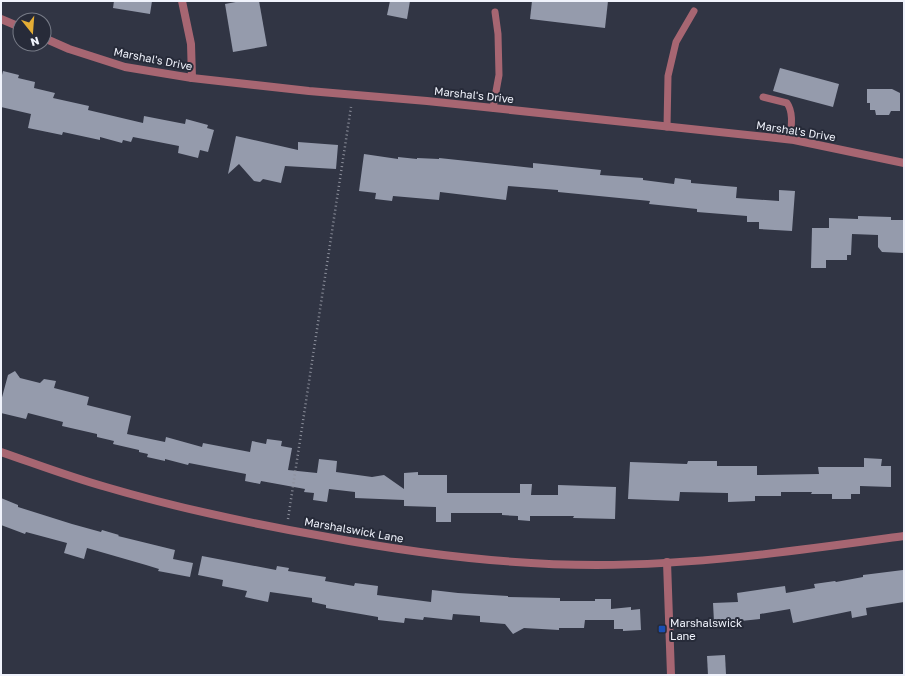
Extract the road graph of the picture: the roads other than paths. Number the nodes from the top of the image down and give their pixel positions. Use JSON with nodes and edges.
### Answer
{"nodes":[{"id":1,"x":182,"y":1,"type":"edge"},
{"id":2,"x":694,"y":11,"type":"dead end"},
{"id":3,"x":495,"y":12,"type":"dead end"},
{"id":4,"x":1,"y":18,"type":"edge"},
{"id":5,"x":12,"y":23,"type":"edge"},
{"id":6,"x":52,"y":42,"type":"edge"},
{"id":7,"x":192,"y":78,"type":"junction"},
{"id":8,"x":763,"y":97,"type":"dead end"},
{"id":9,"x":493,"y":108,"type":"junction"},
{"id":10,"x":667,"y":127,"type":"junction"},
{"id":11,"x":790,"y":140,"type":"junction"},
{"id":12,"x":904,"y":162,"type":"edge"},
{"id":13,"x":1,"y":452,"type":"edge"},
{"id":14,"x":904,"y":536,"type":"edge"},
{"id":15,"x":667,"y":562,"type":"junction"},
{"id":16,"x":672,"y":675,"type":"edge"}],
"edges":[{"from":1,"to":7,"type":"street"},
{"from":2,"to":10,"type":"lane"},
{"from":3,"to":9,"type":"lane"},
{"from":4,"to":5,"type":"street"},
{"from":6,"to":7,"type":"street","name":"Marshal's Drive"},
{"from":7,"to":9,"type":"street","name":"Marshal's Drive"},
{"from":8,"to":11,"type":"lane"},
{"from":9,"to":10,"type":"street","name":"Marshal's Drive"},
{"from":10,"to":11,"type":"street","name":"Marshal's Drive"},
{"from":11,"to":12,"type":"street","name":"Marshal's Drive"},
{"from":13,"to":15,"type":"street","name":"Marshalswick Lane"},
{"from":14,"to":15,"type":"street","name":"Marshalswick Lane"},
{"from":15,"to":16,"type":"street"}]}
